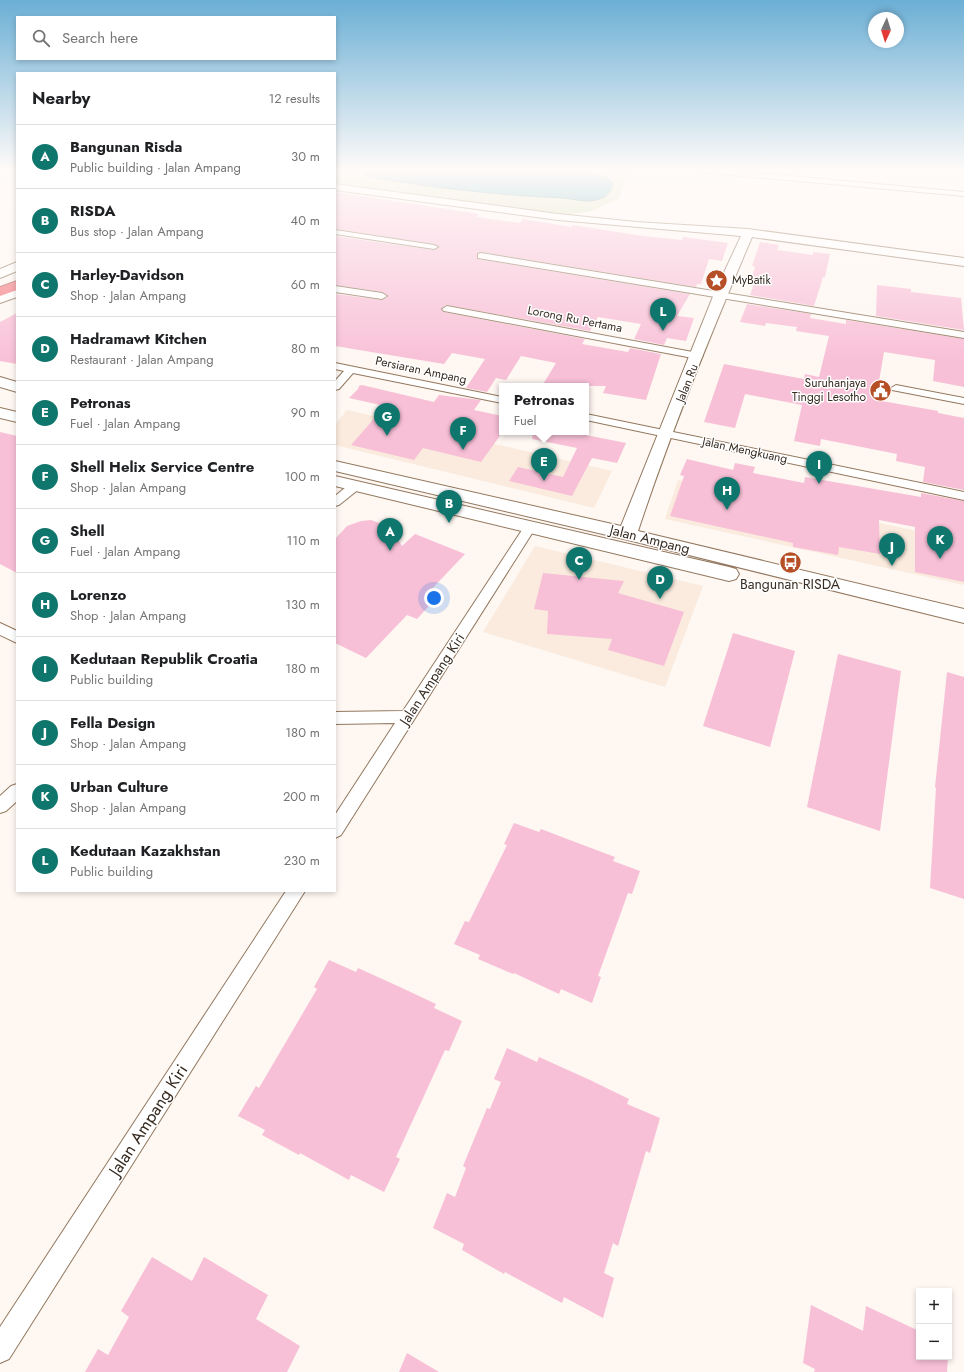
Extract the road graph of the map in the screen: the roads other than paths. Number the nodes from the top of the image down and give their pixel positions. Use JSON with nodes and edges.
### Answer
{"nodes":[{"id":1,"x":348,"y":234,"type":"edge"},
{"id":2,"x":748,"y":234,"type":"edge"},
{"id":3,"x":756,"y":234,"type":"edge"},
{"id":4,"x":434,"y":247,"type":"dead end"},
{"id":5,"x":481,"y":256,"type":"dead end"},
{"id":6,"x":964,"y":262,"type":"edge"},
{"id":7,"x":8,"y":271,"type":"edge"},
{"id":8,"x":0,"y":285,"type":"edge"},
{"id":9,"x":16,"y":285,"type":"edge"},
{"id":10,"x":336,"y":289,"type":"edge"},
{"id":11,"x":0,"y":292,"type":"edge"},
{"id":12,"x":16,"y":292,"type":"edge"},
{"id":13,"x":721,"y":294,"type":"junction"},
{"id":14,"x":382,"y":296,"type":"dead end"},
{"id":15,"x":0,"y":298,"type":"edge"},
{"id":16,"x":447,"y":309,"type":"dead end"},
{"id":17,"x":964,"y":335,"type":"edge"},
{"id":18,"x":698,"y":356,"type":"junction"},
{"id":19,"x":336,"y":366,"type":"edge"},
{"id":20,"x":351,"y":369,"type":"junction"},
{"id":21,"x":0,"y":370,"type":"edge"},
{"id":22,"x":16,"y":374,"type":"edge"},
{"id":23,"x":0,"y":382,"type":"edge"},
{"id":24,"x":336,"y":386,"type":"edge"},
{"id":25,"x":16,"y":387,"type":"edge"},
{"id":26,"x":896,"y":388,"type":"dead end"},
{"id":27,"x":499,"y":399,"type":"edge"},
{"id":28,"x":964,"y":401,"type":"edge"},
{"id":29,"x":5,"y":402,"type":"edge"},
{"id":30,"x":16,"y":416,"type":"edge"},
{"id":31,"x":589,"y":418,"type":"edge"},
{"id":32,"x":666,"y":434,"type":"junction"},
{"id":33,"x":336,"y":470,"type":"edge"},
{"id":34,"x":336,"y":471,"type":"edge"},
{"id":35,"x":355,"y":486,"type":"junction"},
{"id":36,"x":964,"y":496,"type":"edge"},
{"id":37,"x":336,"y":501,"type":"edge"},
{"id":38,"x":530,"y":527,"type":"junction"},
{"id":39,"x":628,"y":534,"type":"junction"},
{"id":40,"x":964,"y":616,"type":"edge"},
{"id":41,"x":0,"y":628,"type":"edge"},
{"id":42,"x":964,"y":632,"type":"edge"},
{"id":43,"x":16,"y":637,"type":"edge"},
{"id":44,"x":408,"y":717,"type":"junction"},
{"id":45,"x":336,"y":718,"type":"edge"},
{"id":46,"x":16,"y":792,"type":"edge"},
{"id":47,"x":0,"y":806,"type":"edge"},
{"id":48,"x":336,"y":828,"type":"edge"},
{"id":49,"x":295,"y":892,"type":"edge"},
{"id":50,"x":0,"y":1350,"type":"edge"}],
"edges":[{"from":1,"to":4,"type":"street"},
{"from":2,"to":13,"type":"street","name":"Jalan Ru"},
{"from":3,"to":6,"type":"street"},
{"from":5,"to":13,"type":"street"},
{"from":7,"to":8,"type":"highway"},
{"from":9,"to":11,"type":"highway"},
{"from":10,"to":14,"type":"street"},
{"from":12,"to":15,"type":"street"},
{"from":13,"to":17,"type":"street"},
{"from":13,"to":18,"type":"street","name":"Jalan Ru"},
{"from":16,"to":18,"type":"street","name":"Lorong Ru Pertama"},
{"from":18,"to":32,"type":"street","name":"Jalan Ru"},
{"from":19,"to":20,"type":"street","name":"Persiaran Ampang"},
{"from":20,"to":24,"type":"street"},
{"from":20,"to":27,"type":"street","name":"Persiaran Ampang"},
{"from":21,"to":22,"type":"street"},
{"from":23,"to":25,"type":"street"},
{"from":26,"to":28,"type":"street"},
{"from":29,"to":30,"type":"street"},
{"from":31,"to":32,"type":"street"},
{"from":32,"to":36,"type":"street","name":"Jalan Mengkuang"},
{"from":32,"to":39,"type":"street","name":"Jalan Ru"},
{"from":33,"to":39,"type":"street","name":"Jalan Ampang"},
{"from":34,"to":35,"type":"street","name":"Jalan Ampang"},
{"from":35,"to":37,"type":"street"},
{"from":35,"to":38,"type":"street","name":"Jalan Ampang"},
{"from":38,"to":42,"type":"street","name":"Jalan Ampang"},
{"from":38,"to":44,"type":"street","name":"Jalan Ampang Kiri"},
{"from":39,"to":40,"type":"street","name":"Jalan Ampang"},
{"from":41,"to":43,"type":"street"},
{"from":44,"to":45,"type":"street"},
{"from":44,"to":48,"type":"street","name":"Jalan Ampang Kiri"},
{"from":46,"to":47,"type":"street"},
{"from":49,"to":50,"type":"street","name":"Jalan Ampang Kiri"}]}
